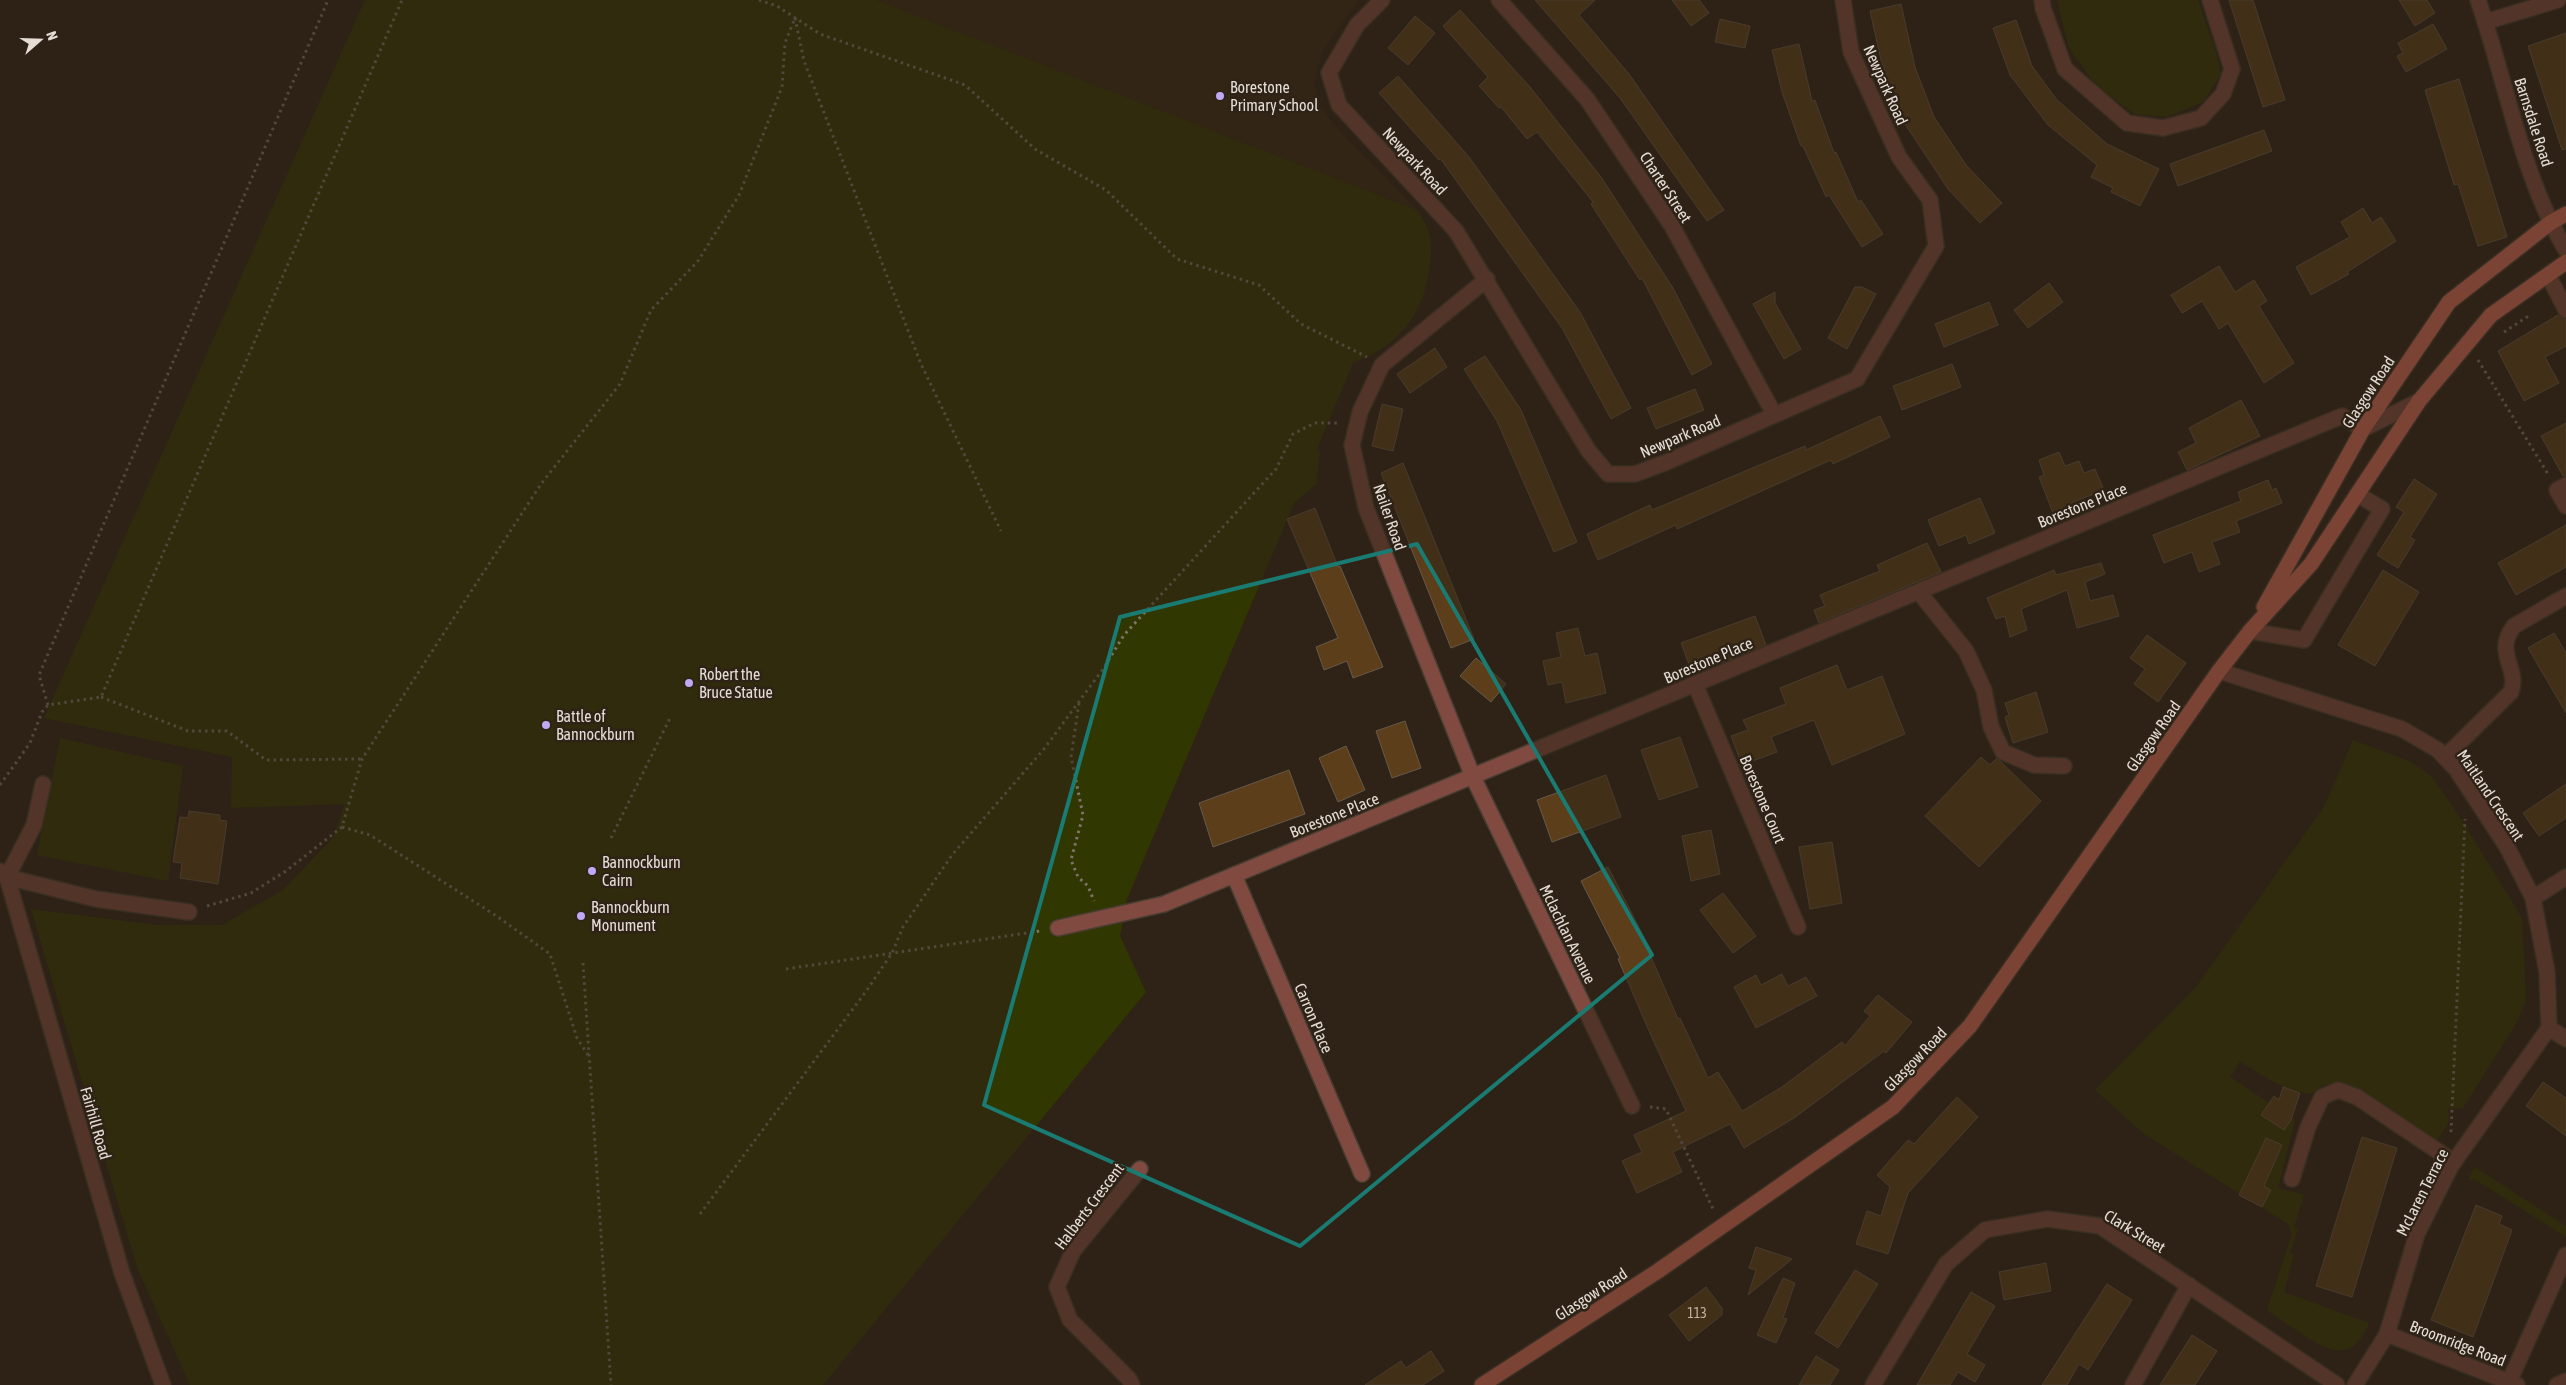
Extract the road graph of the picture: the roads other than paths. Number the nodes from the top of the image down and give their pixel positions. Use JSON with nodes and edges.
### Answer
{"nodes":[{"id":1,"x":1382,"y":0,"type":"edge"},
{"id":2,"x":1498,"y":0,"type":"edge"},
{"id":3,"x":1843,"y":0,"type":"edge"},
{"id":4,"x":2042,"y":0,"type":"edge"},
{"id":5,"x":2210,"y":0,"type":"edge"},
{"id":6,"x":2478,"y":0,"type":"edge"},
{"id":7,"x":2558,"y":0,"type":"edge"},
{"id":8,"x":2485,"y":22,"type":"junction"},
{"id":9,"x":2566,"y":214,"type":"edge"},
{"id":10,"x":2550,"y":223,"type":"junction"},
{"id":11,"x":2566,"y":250,"type":"edge"},
{"id":12,"x":2566,"y":262,"type":"edge"},
{"id":13,"x":2548,"y":275,"type":"junction"},
{"id":14,"x":1487,"y":280,"type":"junction"},
{"id":15,"x":2566,"y":310,"type":"edge"},
{"id":16,"x":2419,"y":401,"type":"junction"},
{"id":17,"x":1774,"y":414,"type":"junction"},
{"id":18,"x":2364,"y":429,"type":"junction"},
{"id":19,"x":2562,"y":487,"type":"edge"},
{"id":20,"x":2357,"y":494,"type":"junction"},
{"id":21,"x":2566,"y":506,"type":"edge"},
{"id":22,"x":1919,"y":592,"type":"junction"},
{"id":23,"x":2566,"y":596,"type":"edge"},
{"id":24,"x":2250,"y":631,"type":"junction"},
{"id":25,"x":2219,"y":671,"type":"junction"},
{"id":26,"x":1695,"y":684,"type":"junction"},
{"id":27,"x":2445,"y":757,"type":"junction"},
{"id":28,"x":2064,"y":766,"type":"dead end"},
{"id":29,"x":1473,"y":776,"type":"junction"},
{"id":30,"x":43,"y":784,"type":"dead end"},
{"id":31,"x":4,"y":874,"type":"edge"},
{"id":32,"x":1234,"y":875,"type":"junction"},
{"id":33,"x":2566,"y":877,"type":"edge"},
{"id":34,"x":2533,"y":898,"type":"junction"},
{"id":35,"x":189,"y":912,"type":"road end"},
{"id":36,"x":1798,"y":927,"type":"dead end"},
{"id":37,"x":1058,"y":928,"type":"road end"},
{"id":38,"x":2549,"y":1028,"type":"junction"},
{"id":39,"x":2566,"y":1039,"type":"edge"},
{"id":40,"x":1632,"y":1106,"type":"road end"},
{"id":41,"x":2454,"y":1162,"type":"junction"},
{"id":42,"x":1140,"y":1169,"type":"dead end"},
{"id":43,"x":1362,"y":1174,"type":"dead end"},
{"id":44,"x":2292,"y":1179,"type":"dead end"},
{"id":45,"x":2566,"y":1255,"type":"edge"},
{"id":46,"x":2190,"y":1285,"type":"junction"},
{"id":47,"x":2387,"y":1334,"type":"junction"},
{"id":48,"x":2566,"y":1380,"type":"edge"},
{"id":49,"x":2513,"y":1383,"type":"edge"},
{"id":50,"x":163,"y":1385,"type":"edge"},
{"id":51,"x":1132,"y":1385,"type":"edge"},
{"id":52,"x":1482,"y":1385,"type":"edge"},
{"id":53,"x":1873,"y":1385,"type":"edge"},
{"id":54,"x":2133,"y":1385,"type":"edge"},
{"id":55,"x":2336,"y":1385,"type":"edge"},
{"id":56,"x":2355,"y":1385,"type":"edge"},
{"id":57,"x":2557,"y":1385,"type":"edge"}],
"edges":[{"from":1,"to":14,"type":"street","name":"Newpark Road"},
{"from":2,"to":17,"type":"street","name":"Charter Street"},
{"from":3,"to":17,"type":"street","name":"Newpark Road"},
{"from":4,"to":5,"type":"street"},
{"from":6,"to":8,"type":"street","name":"Barnsdale Road"},
{"from":7,"to":8,"type":"street"},
{"from":8,"to":10,"type":"street","name":"Barnsdale Road"},
{"from":9,"to":10,"type":"main road","name":"Glasgow Road"},
{"from":10,"to":11,"type":"street","name":"Barnsdale Road"},
{"from":10,"to":18,"type":"main road","name":"Glasgow Road"},
{"from":12,"to":13,"type":"main road","name":"Glasgow Road"},
{"from":13,"to":15,"type":"street"},
{"from":13,"to":16,"type":"main road","name":"Glasgow Road"},
{"from":14,"to":17,"type":"street","name":"Newpark Road"},
{"from":14,"to":29,"type":"street","name":"Nailer Road"},
{"from":16,"to":18,"type":"street"},
{"from":16,"to":20,"type":"main road","name":"Glasgow Road"},
{"from":18,"to":22,"type":"street","name":"Borestone Place"},
{"from":18,"to":24,"type":"main road","name":"Glasgow Road"},
{"from":19,"to":21,"type":"street"},
{"from":20,"to":24,"type":"main road","name":"Glasgow Road"},
{"from":20,"to":24,"type":"street"},
{"from":22,"to":26,"type":"street","name":"Borestone Place"},
{"from":22,"to":28,"type":"street"},
{"from":23,"to":27,"type":"street"},
{"from":24,"to":25,"type":"main road","name":"Glasgow Road"},
{"from":25,"to":27,"type":"street","name":"Maitland Crescent"},
{"from":25,"to":52,"type":"main road","name":"Glasgow Road"},
{"from":26,"to":29,"type":"street","name":"Borestone Place"},
{"from":26,"to":36,"type":"street","name":"Borestone Court"},
{"from":27,"to":34,"type":"street","name":"Maitland Crescent"},
{"from":29,"to":32,"type":"street","name":"Borestone Place"},
{"from":29,"to":40,"type":"street","name":"Mclachlan Avenue"},
{"from":30,"to":31,"type":"street"},
{"from":31,"to":35,"type":"street"},
{"from":31,"to":50,"type":"street","name":"Fairhill Road"},
{"from":32,"to":37,"type":"street","name":"Borestone Place"},
{"from":32,"to":43,"type":"street","name":"Carron Place"},
{"from":33,"to":34,"type":"street"},
{"from":34,"to":38,"type":"street","name":"Maitland Crescent"},
{"from":38,"to":39,"type":"street"},
{"from":38,"to":41,"type":"street","name":"McLaren Terrace"},
{"from":41,"to":44,"type":"street"},
{"from":41,"to":47,"type":"street","name":"McLaren Terrace"},
{"from":42,"to":51,"type":"street","name":"Halberts Crescent"},
{"from":45,"to":49,"type":"street"},
{"from":46,"to":53,"type":"street","name":"Clark Street"},
{"from":46,"to":54,"type":"street"},
{"from":46,"to":55,"type":"street","name":"Clark Street"},
{"from":47,"to":49,"type":"street","name":"Broomridge Road"},
{"from":47,"to":56,"type":"street","name":"McLaren Terrace"},
{"from":48,"to":57,"type":"street"}]}
